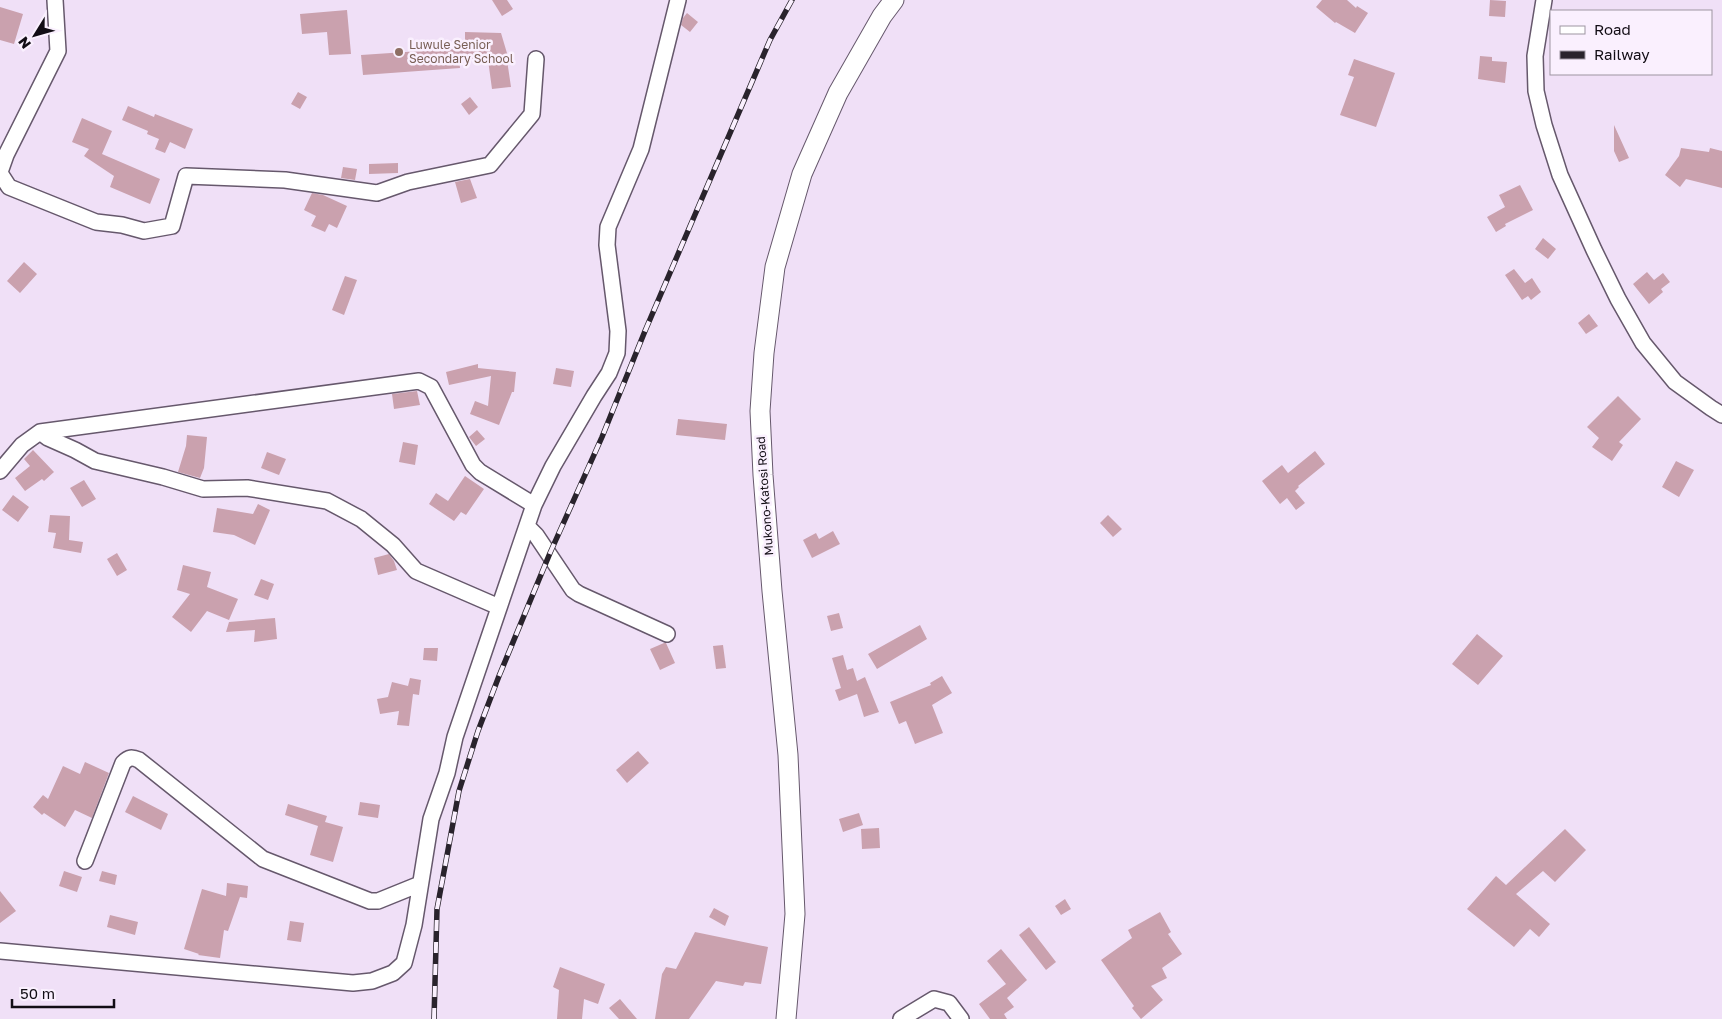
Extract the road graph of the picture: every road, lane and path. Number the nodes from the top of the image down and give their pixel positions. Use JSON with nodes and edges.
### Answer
{"nodes":[{"id":1,"x":56,"y":0,"type":"edge"},
{"id":2,"x":678,"y":0,"type":"edge"},
{"id":3,"x":894,"y":0,"type":"edge"},
{"id":4,"x":1544,"y":0,"type":"edge"},
{"id":5,"x":536,"y":59,"type":"dead end"},
{"id":6,"x":0,"y":173,"type":"edge"},
{"id":7,"x":1722,"y":415,"type":"edge"},
{"id":8,"x":40,"y":432,"type":"junction"},
{"id":9,"x":0,"y":471,"type":"edge"},
{"id":10,"x":534,"y":505,"type":"junction"},
{"id":11,"x":527,"y":526,"type":"junction"},
{"id":12,"x":499,"y":607,"type":"junction"},
{"id":13,"x":667,"y":634,"type":"dead end"},
{"id":14,"x":84,"y":861,"type":"dead end"},
{"id":15,"x":420,"y":884,"type":"junction"},
{"id":16,"x":0,"y":951,"type":"edge"},
{"id":17,"x":786,"y":1019,"type":"edge"},
{"id":18,"x":902,"y":1019,"type":"edge"},
{"id":19,"x":961,"y":1019,"type":"edge"}],
"edges":[{"from":1,"to":6,"type":"street"},
{"from":2,"to":10,"type":"street"},
{"from":3,"to":17,"type":"main road","name":"Mukono-Katosi Road"},
{"from":4,"to":7,"type":"street"},
{"from":5,"to":6,"type":"street"},
{"from":8,"to":9,"type":"street"},
{"from":8,"to":10,"type":"street"},
{"from":8,"to":12,"type":"street"},
{"from":10,"to":11,"type":"street"},
{"from":11,"to":12,"type":"street"},
{"from":11,"to":13,"type":"street"},
{"from":12,"to":15,"type":"street"},
{"from":14,"to":15,"type":"street"},
{"from":15,"to":16,"type":"street"},
{"from":18,"to":19,"type":"street"}]}
